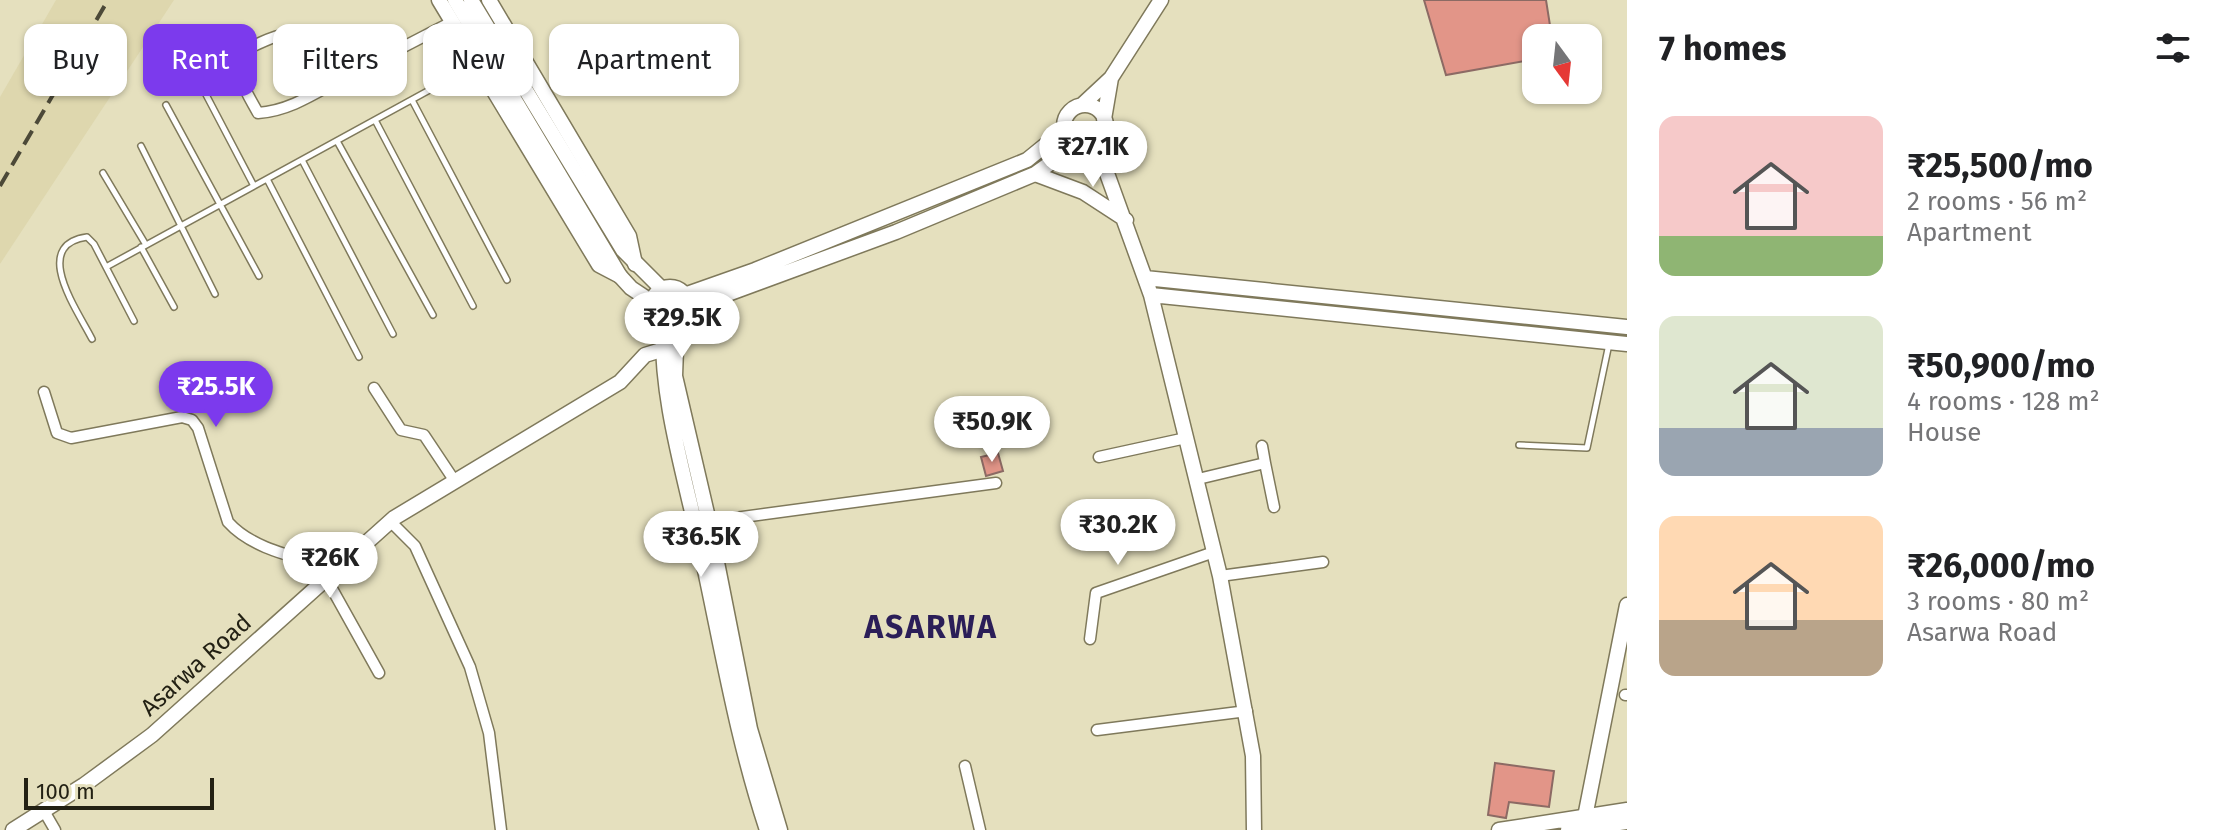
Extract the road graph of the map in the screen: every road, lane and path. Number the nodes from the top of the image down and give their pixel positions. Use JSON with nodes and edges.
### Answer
{"nodes":[{"id":1,"x":439,"y":0,"type":"edge"},
{"id":2,"x":455,"y":0,"type":"edge"},
{"id":3,"x":471,"y":0,"type":"edge"},
{"id":4,"x":489,"y":0,"type":"edge"},
{"id":5,"x":1161,"y":0,"type":"edge"},
{"id":6,"x":452,"y":22,"type":"joint"},
{"id":7,"x":407,"y":45,"type":"edge"},
{"id":8,"x":1111,"y":78,"type":"junction"},
{"id":9,"x":329,"y":86,"type":"joint"},
{"id":10,"x":423,"y":94,"type":"edge"},
{"id":11,"x":207,"y":96,"type":"edge"},
{"id":12,"x":497,"y":96,"type":"edge"},
{"id":13,"x":412,"y":100,"type":"junction"},
{"id":14,"x":166,"y":105,"type":"dead end"},
{"id":15,"x":1082,"y":105,"type":"junction"},
{"id":16,"x":1104,"y":119,"type":"junction"},
{"id":17,"x":375,"y":120,"type":"junction"},
{"id":18,"x":1064,"y":130,"type":"junction"},
{"id":19,"x":337,"y":141,"type":"junction"},
{"id":20,"x":1096,"y":143,"type":"junction"},
{"id":21,"x":1076,"y":145,"type":"junction"},
{"id":22,"x":141,"y":146,"type":"dead end"},
{"id":23,"x":302,"y":160,"type":"junction"},
{"id":24,"x":103,"y":173,"type":"dead end"},
{"id":25,"x":1035,"y":174,"type":"junction"},
{"id":26,"x":267,"y":179,"type":"junction"},
{"id":27,"x":254,"y":186,"type":"junction"},
{"id":28,"x":221,"y":204,"type":"junction"},
{"id":29,"x":1126,"y":220,"type":"junction"},
{"id":30,"x":180,"y":226,"type":"junction"},
{"id":31,"x":854,"y":230,"type":"junction"},
{"id":32,"x":144,"y":246,"type":"junction"},
{"id":33,"x":860,"y":246,"type":"junction"},
{"id":34,"x":635,"y":264,"type":"junction"},
{"id":35,"x":106,"y":267,"type":"junction"},
{"id":36,"x":259,"y":276,"type":"dead end"},
{"id":37,"x":620,"y":276,"type":"junction"},
{"id":38,"x":1145,"y":278,"type":"junction"},
{"id":39,"x":507,"y":280,"type":"dead end"},
{"id":40,"x":662,"y":289,"type":"junction"},
{"id":41,"x":215,"y":294,"type":"dead end"},
{"id":42,"x":1151,"y":295,"type":"junction"},
{"id":43,"x":652,"y":302,"type":"junction"},
{"id":44,"x":686,"y":302,"type":"junction"},
{"id":45,"x":473,"y":306,"type":"dead end"},
{"id":46,"x":174,"y":307,"type":"dead end"},
{"id":47,"x":433,"y":315,"type":"dead end"},
{"id":48,"x":134,"y":321,"type":"dead end"},
{"id":49,"x":670,"y":322,"type":"junction"},
{"id":50,"x":1627,"y":327,"type":"edge"},
{"id":51,"x":393,"y":334,"type":"dead end"},
{"id":52,"x":92,"y":339,"type":"dead end"},
{"id":53,"x":1609,"y":341,"type":"junction"},
{"id":54,"x":1627,"y":344,"type":"edge"},
{"id":55,"x":668,"y":352,"type":"junction"},
{"id":56,"x":359,"y":357,"type":"dead end"},
{"id":57,"x":374,"y":388,"type":"dead end"},
{"id":58,"x":44,"y":392,"type":"dead end"},
{"id":59,"x":1186,"y":438,"type":"junction"},
{"id":60,"x":1519,"y":445,"type":"dead end"},
{"id":61,"x":1262,"y":446,"type":"dead end"},
{"id":62,"x":1099,"y":457,"type":"dead end"},
{"id":63,"x":1265,"y":463,"type":"junction"},
{"id":64,"x":1198,"y":479,"type":"junction"},
{"id":65,"x":454,"y":480,"type":"junction"},
{"id":66,"x":996,"y":483,"type":"dead end"},
{"id":67,"x":1274,"y":507,"type":"dead end"},
{"id":68,"x":390,"y":521,"type":"junction"},
{"id":69,"x":702,"y":523,"type":"junction"},
{"id":70,"x":1214,"y":552,"type":"junction"},
{"id":71,"x":1323,"y":562,"type":"dead end"},
{"id":72,"x":331,"y":574,"type":"junction"},
{"id":73,"x":1220,"y":576,"type":"junction"},
{"id":74,"x":1627,"y":605,"type":"edge"},
{"id":75,"x":1090,"y":639,"type":"dead end"},
{"id":76,"x":379,"y":673,"type":"dead end"},
{"id":77,"x":1247,"y":711,"type":"junction"},
{"id":78,"x":1097,"y":730,"type":"dead end"},
{"id":79,"x":749,"y":753,"type":"junction"},
{"id":80,"x":965,"y":766,"type":"dead end"},
{"id":81,"x":1627,"y":810,"type":"edge"},
{"id":82,"x":44,"y":811,"type":"junction"},
{"id":83,"x":1627,"y":822,"type":"edge"},
{"id":84,"x":1579,"y":824,"type":"edge"},
{"id":85,"x":13,"y":830,"type":"edge"},
{"id":86,"x":55,"y":830,"type":"edge"},
{"id":87,"x":501,"y":830,"type":"edge"},
{"id":88,"x":767,"y":830,"type":"edge"},
{"id":89,"x":780,"y":830,"type":"edge"},
{"id":90,"x":980,"y":830,"type":"edge"},
{"id":91,"x":1254,"y":830,"type":"edge"},
{"id":92,"x":1499,"y":830,"type":"edge"}],
"edges":[{"from":1,"to":6,"type":"street"},
{"from":2,"to":37,"type":"street"},
{"from":3,"to":34,"type":"street"},
{"from":4,"to":34,"type":"street"},
{"from":5,"to":8,"type":"street"},
{"from":6,"to":7,"type":"street"},
{"from":8,"to":15,"type":"street"},
{"from":8,"to":16,"type":"street"},
{"from":9,"to":9,"type":"street"},
{"from":10,"to":13,"type":"lane"},
{"from":11,"to":27,"type":"lane"},
{"from":12,"to":37,"type":"street"},
{"from":13,"to":17,"type":"lane"},
{"from":13,"to":39,"type":"lane"},
{"from":14,"to":28,"type":"lane"},
{"from":15,"to":16,"type":"street"},
{"from":15,"to":18,"type":"street"},
{"from":16,"to":20,"type":"street"},
{"from":17,"to":19,"type":"lane"},
{"from":17,"to":45,"type":"lane"},
{"from":18,"to":21,"type":"street"},
{"from":18,"to":31,"type":"street"},
{"from":19,"to":23,"type":"lane"},
{"from":19,"to":47,"type":"lane"},
{"from":20,"to":21,"type":"street"},
{"from":20,"to":29,"type":"street"},
{"from":21,"to":25,"type":"street"},
{"from":22,"to":30,"type":"lane"},
{"from":23,"to":26,"type":"lane"},
{"from":23,"to":51,"type":"lane"},
{"from":24,"to":32,"type":"lane"},
{"from":25,"to":29,"type":"street"},
{"from":25,"to":33,"type":"street"},
{"from":26,"to":27,"type":"lane"},
{"from":26,"to":56,"type":"lane"},
{"from":27,"to":28,"type":"lane"},
{"from":28,"to":30,"type":"lane"},
{"from":28,"to":36,"type":"lane"},
{"from":29,"to":38,"type":"street"},
{"from":30,"to":32,"type":"lane"},
{"from":30,"to":41,"type":"lane"},
{"from":31,"to":33,"type":"street"},
{"from":31,"to":44,"type":"street"},
{"from":32,"to":35,"type":"lane"},
{"from":32,"to":46,"type":"lane"},
{"from":33,"to":44,"type":"street"},
{"from":34,"to":40,"type":"street"},
{"from":35,"to":48,"type":"lane"},
{"from":35,"to":52,"type":"lane"},
{"from":37,"to":43,"type":"street"},
{"from":38,"to":42,"type":"street"},
{"from":38,"to":50,"type":"street"},
{"from":40,"to":43,"type":"street"},
{"from":40,"to":44,"type":"street"},
{"from":42,"to":53,"type":"street"},
{"from":42,"to":59,"type":"street"},
{"from":43,"to":49,"type":"street"},
{"from":44,"to":49,"type":"street"},
{"from":49,"to":55,"type":"street"},
{"from":53,"to":54,"type":"street"},
{"from":53,"to":60,"type":"lane"},
{"from":55,"to":65,"type":"street","name":"Asarwa Road"},
{"from":55,"to":69,"type":"street"},
{"from":57,"to":65,"type":"street"},
{"from":58,"to":72,"type":"street"},
{"from":59,"to":62,"type":"street"},
{"from":59,"to":64,"type":"street"},
{"from":61,"to":63,"type":"street"},
{"from":63,"to":64,"type":"street"},
{"from":63,"to":67,"type":"street"},
{"from":64,"to":70,"type":"street"},
{"from":65,"to":68,"type":"street","name":"Asarwa Road"},
{"from":66,"to":69,"type":"street"},
{"from":68,"to":72,"type":"street","name":"Asarwa Road"},
{"from":68,"to":87,"type":"street"},
{"from":69,"to":79,"type":"street"},
{"from":70,"to":73,"type":"street"},
{"from":70,"to":75,"type":"street"},
{"from":71,"to":73,"type":"street"},
{"from":72,"to":76,"type":"street"},
{"from":72,"to":82,"type":"street","name":"Asarwa Road"},
{"from":73,"to":77,"type":"street"},
{"from":74,"to":84,"type":"street"},
{"from":77,"to":78,"type":"street"},
{"from":77,"to":91,"type":"street"},
{"from":79,"to":88,"type":"street"},
{"from":79,"to":89,"type":"street"},
{"from":80,"to":90,"type":"street"},
{"from":81,"to":84,"type":"street"},
{"from":82,"to":85,"type":"street","name":"Asarwa Road"},
{"from":82,"to":86,"type":"street"},
{"from":83,"to":84,"type":"street"},
{"from":84,"to":92,"type":"street"}]}
